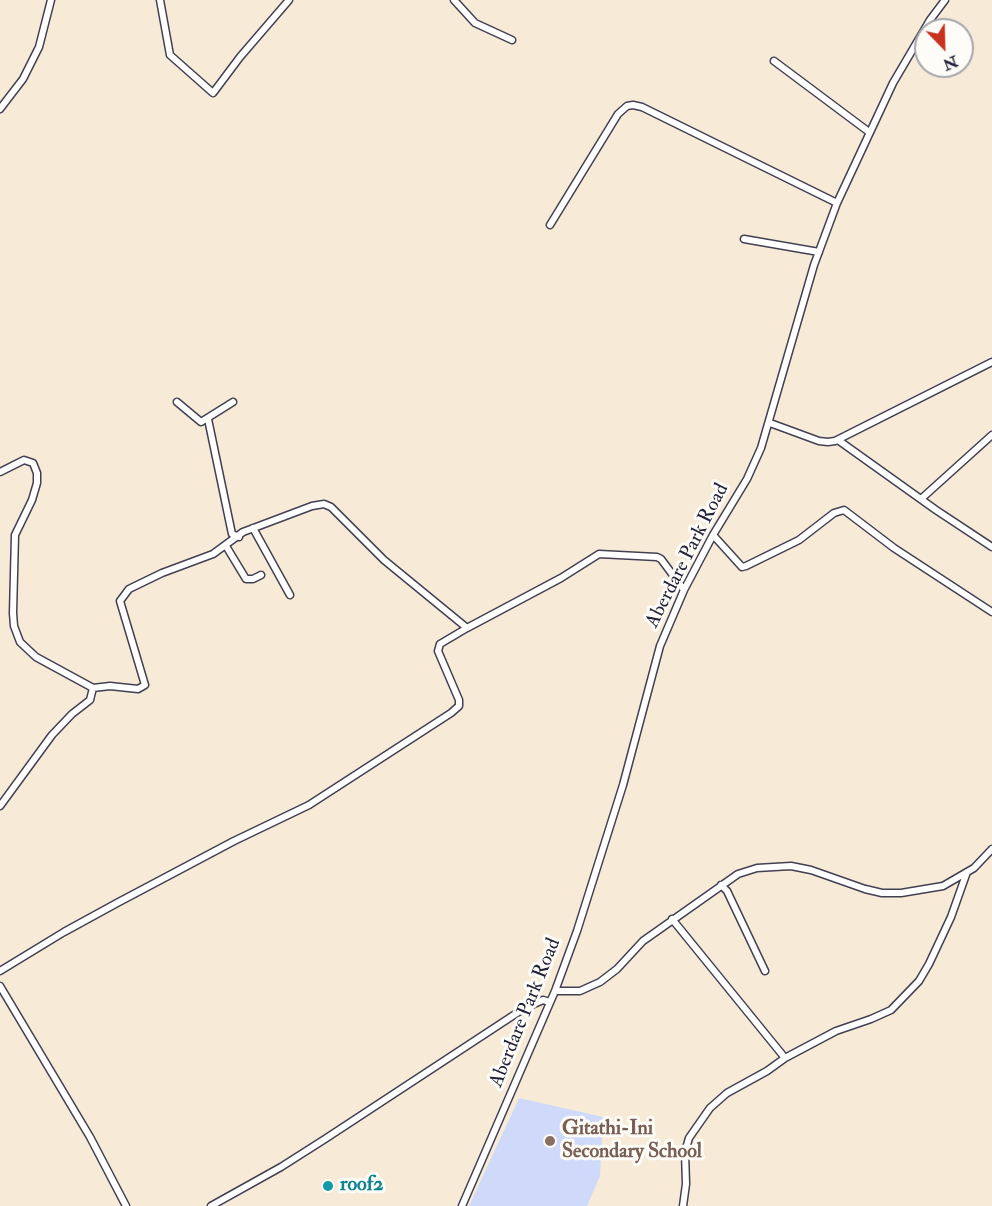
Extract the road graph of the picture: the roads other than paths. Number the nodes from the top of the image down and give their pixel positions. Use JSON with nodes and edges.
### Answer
{"nodes":[{"id":1,"x":51,"y":0,"type":"edge"},
{"id":2,"x":160,"y":0,"type":"edge"},
{"id":3,"x":289,"y":0,"type":"edge"},
{"id":4,"x":454,"y":0,"type":"edge"},
{"id":5,"x":945,"y":0,"type":"edge"},
{"id":6,"x":512,"y":40,"type":"dead end"},
{"id":7,"x":774,"y":61,"type":"dead end"},
{"id":8,"x":0,"y":109,"type":"edge"},
{"id":9,"x":870,"y":132,"type":"junction"},
{"id":10,"x":837,"y":203,"type":"junction"},
{"id":11,"x":550,"y":225,"type":"dead end"},
{"id":12,"x":744,"y":239,"type":"dead end"},
{"id":13,"x":819,"y":252,"type":"junction"},
{"id":14,"x":992,"y":362,"type":"edge"},
{"id":15,"x":177,"y":402,"type":"dead end"},
{"id":16,"x":233,"y":402,"type":"dead end"},
{"id":17,"x":208,"y":418,"type":"junction"},
{"id":18,"x":770,"y":423,"type":"junction"},
{"id":19,"x":992,"y":435,"type":"edge"},
{"id":20,"x":838,"y":440,"type":"junction"},
{"id":21,"x":0,"y":471,"type":"edge"},
{"id":22,"x":921,"y":499,"type":"junction"},
{"id":23,"x":253,"y":528,"type":"junction"},
{"id":24,"x":713,"y":535,"type":"junction"},
{"id":25,"x":239,"y":537,"type":"junction"},
{"id":26,"x":226,"y":546,"type":"junction"},
{"id":27,"x":992,"y":547,"type":"edge"},
{"id":28,"x":261,"y":575,"type":"dead end"},
{"id":29,"x":684,"y":590,"type":"junction"},
{"id":30,"x":290,"y":595,"type":"dead end"},
{"id":31,"x":992,"y":612,"type":"edge"},
{"id":32,"x":467,"y":628,"type":"junction"},
{"id":33,"x":93,"y":687,"type":"junction"},
{"id":34,"x":0,"y":806,"type":"edge"},
{"id":35,"x":992,"y":849,"type":"edge"},
{"id":36,"x":968,"y":872,"type":"junction"},
{"id":37,"x":721,"y":885,"type":"junction"},
{"id":38,"x":672,"y":920,"type":"junction"},
{"id":39,"x":0,"y":971,"type":"edge"},
{"id":40,"x":765,"y":971,"type":"dead end"},
{"id":41,"x":0,"y":987,"type":"edge"},
{"id":42,"x":555,"y":991,"type":"junction"},
{"id":43,"x":550,"y":1002,"type":"junction"},
{"id":44,"x":785,"y":1058,"type":"junction"},
{"id":45,"x":126,"y":1206,"type":"edge"},
{"id":46,"x":211,"y":1206,"type":"edge"},
{"id":47,"x":462,"y":1206,"type":"edge"},
{"id":48,"x":683,"y":1206,"type":"edge"}],
"edges":[{"from":1,"to":8,"type":"street"},
{"from":2,"to":3,"type":"street"},
{"from":4,"to":6,"type":"street"},
{"from":5,"to":9,"type":"street","name":"Aberdare Park Road"},
{"from":7,"to":9,"type":"street"},
{"from":9,"to":10,"type":"street","name":"Aberdare Park Road"},
{"from":10,"to":11,"type":"street"},
{"from":10,"to":13,"type":"street","name":"Aberdare Park Road"},
{"from":12,"to":13,"type":"street"},
{"from":13,"to":18,"type":"street","name":"Aberdare Park Road"},
{"from":14,"to":20,"type":"street"},
{"from":15,"to":17,"type":"street"},
{"from":16,"to":17,"type":"street"},
{"from":17,"to":25,"type":"street"},
{"from":18,"to":20,"type":"street"},
{"from":18,"to":24,"type":"street","name":"Aberdare Park Road"},
{"from":19,"to":22,"type":"street"},
{"from":20,"to":22,"type":"street"},
{"from":21,"to":33,"type":"street"},
{"from":22,"to":27,"type":"street"},
{"from":23,"to":25,"type":"street"},
{"from":23,"to":30,"type":"street"},
{"from":23,"to":32,"type":"street"},
{"from":24,"to":29,"type":"street","name":"Aberdare Park Road"},
{"from":24,"to":31,"type":"street"},
{"from":25,"to":26,"type":"street"},
{"from":26,"to":28,"type":"street"},
{"from":26,"to":33,"type":"street"},
{"from":29,"to":32,"type":"street"},
{"from":29,"to":42,"type":"street","name":"Aberdare Park Road"},
{"from":32,"to":39,"type":"street"},
{"from":33,"to":34,"type":"street"},
{"from":35,"to":36,"type":"street"},
{"from":36,"to":37,"type":"street"},
{"from":36,"to":44,"type":"street"},
{"from":37,"to":38,"type":"street"},
{"from":37,"to":40,"type":"street"},
{"from":38,"to":42,"type":"street"},
{"from":38,"to":44,"type":"street"},
{"from":41,"to":45,"type":"street"},
{"from":42,"to":43,"type":"street","name":"Aberdare Park Road"},
{"from":43,"to":46,"type":"street"},
{"from":43,"to":47,"type":"street","name":"Aberdare Park Road"},
{"from":44,"to":48,"type":"street"}]}
